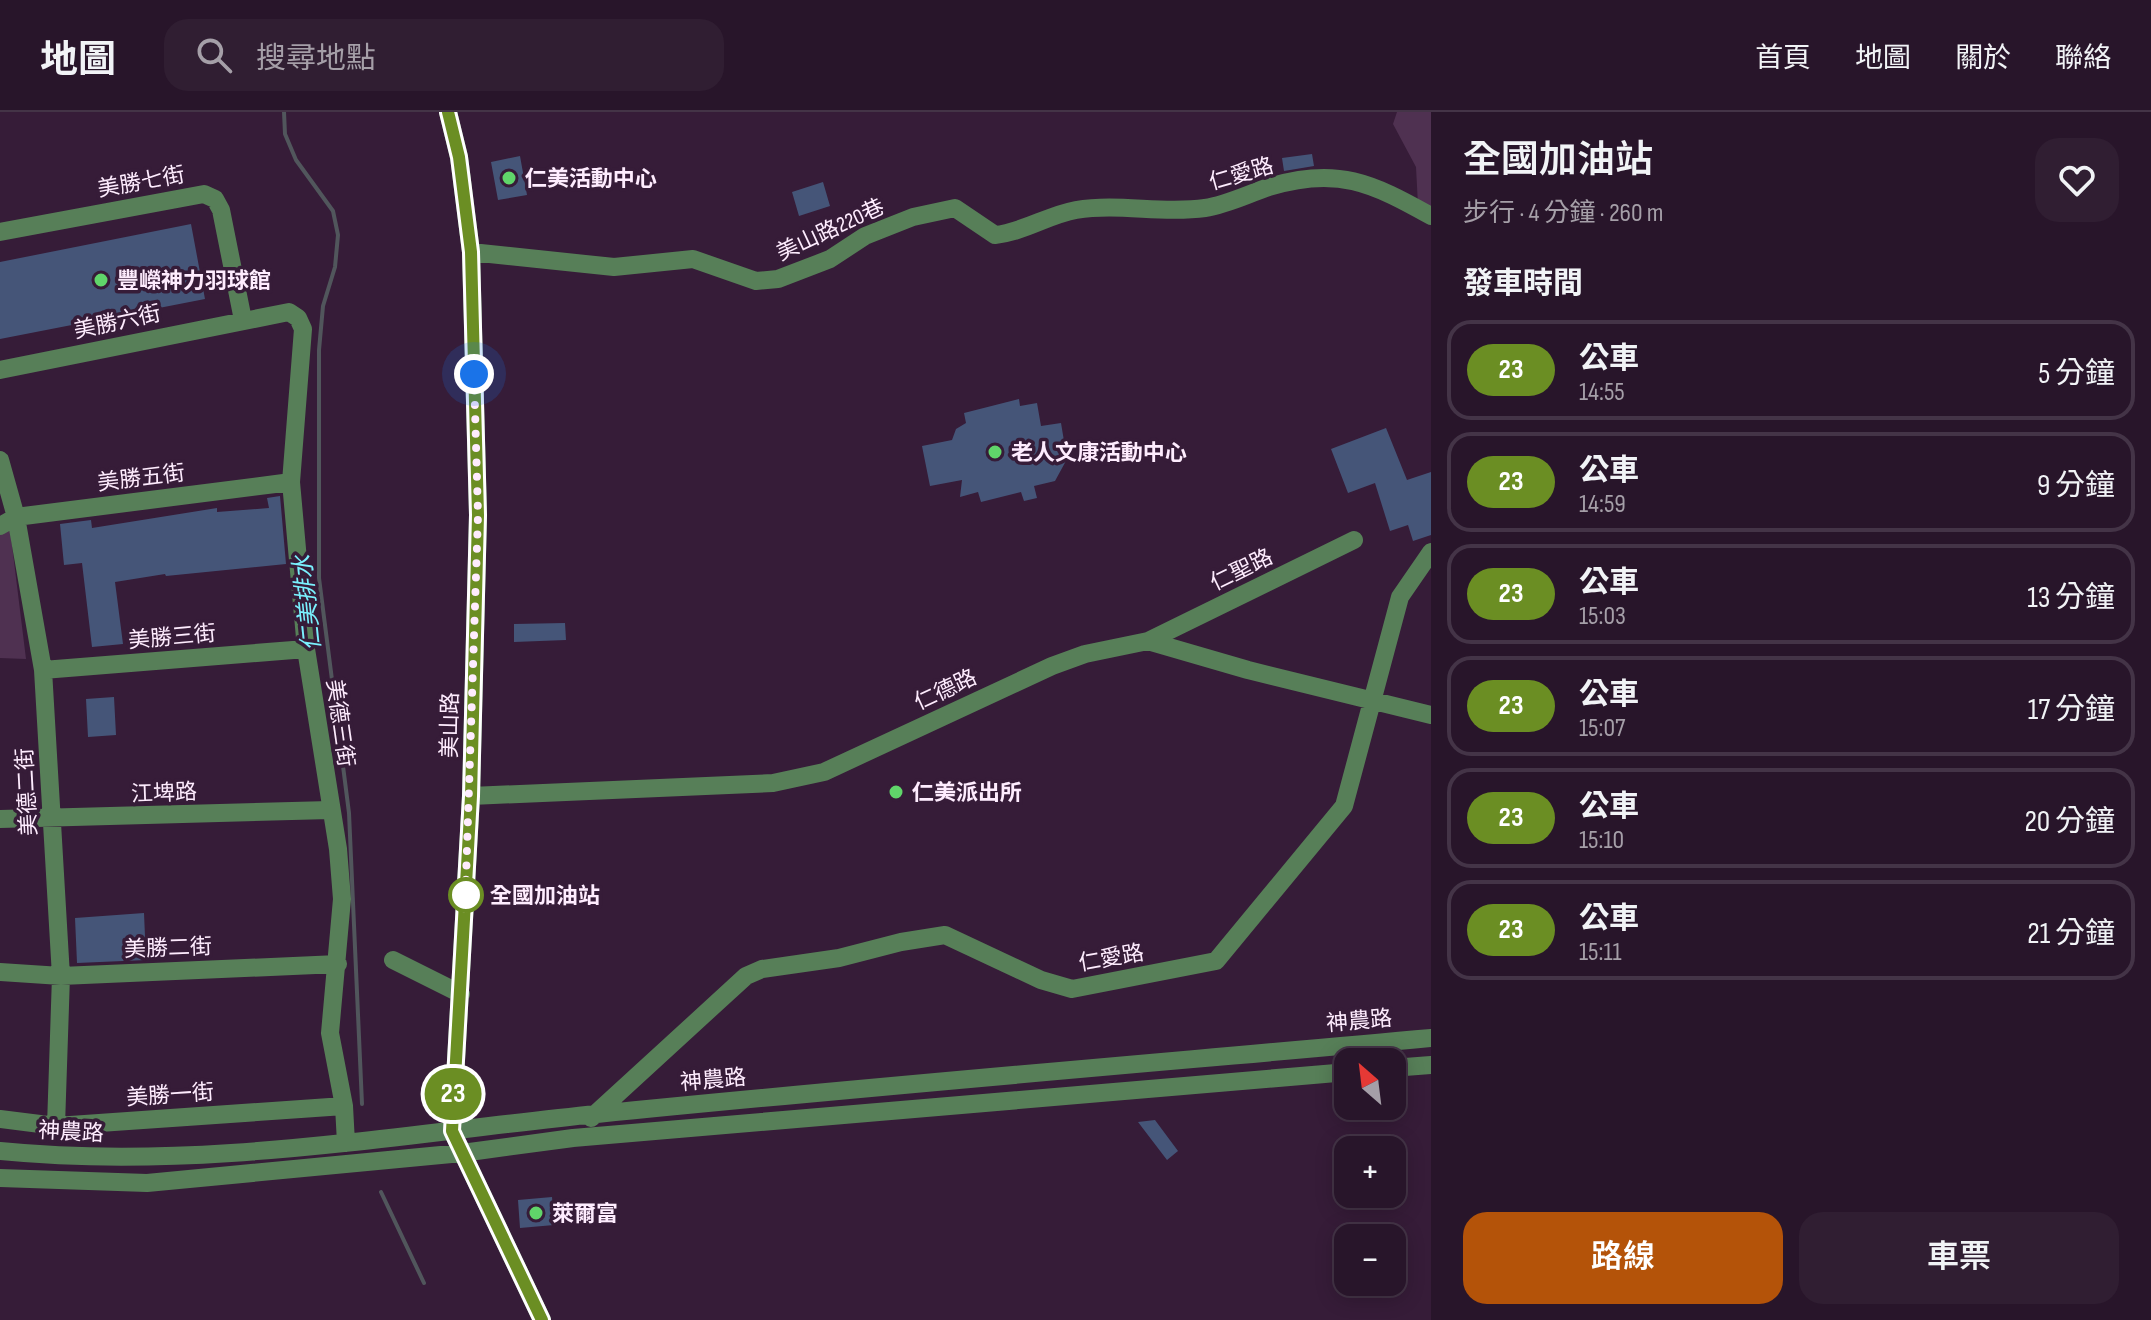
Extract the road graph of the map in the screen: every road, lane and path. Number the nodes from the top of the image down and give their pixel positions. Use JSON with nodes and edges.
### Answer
{"nodes":[{"id":1,"x":448,"y":112,"type":"edge"},
{"id":2,"x":1431,"y":216,"type":"edge"},
{"id":3,"x":0,"y":232,"type":"edge"},
{"id":4,"x":1011,"y":233,"type":"joint"},
{"id":5,"x":471,"y":252,"type":"junction"},
{"id":6,"x":243,"y":320,"type":"junction"},
{"id":7,"x":0,"y":370,"type":"edge"},
{"id":8,"x":0,"y":460,"type":"edge"},
{"id":9,"x":291,"y":482,"type":"junction"},
{"id":10,"x":8,"y":522,"type":"edge"},
{"id":11,"x":1354,"y":540,"type":"dead end"},
{"id":12,"x":1431,"y":552,"type":"edge"},
{"id":13,"x":1148,"y":641,"type":"junction"},
{"id":14,"x":306,"y":649,"type":"junction"},
{"id":15,"x":43,"y":670,"type":"junction"},
{"id":16,"x":1374,"y":701,"type":"junction"},
{"id":17,"x":1431,"y":715,"type":"edge"},
{"id":18,"x":471,"y":796,"type":"junction"},
{"id":19,"x":330,"y":810,"type":"junction"},
{"id":20,"x":0,"y":819,"type":"edge"},
{"id":21,"x":52,"y":820,"type":"junction"},
{"id":22,"x":393,"y":960,"type":"dead end"},
{"id":23,"x":338,"y":964,"type":"junction"},
{"id":24,"x":0,"y":972,"type":"edge"},
{"id":25,"x":61,"y":976,"type":"junction"},
{"id":26,"x":461,"y":994,"type":"junction"},
{"id":27,"x":1431,"y":1038,"type":"edge"},
{"id":28,"x":1431,"y":1065,"type":"edge"},
{"id":29,"x":1406,"y":1067,"type":"edge"},
{"id":30,"x":1334,"y":1073,"type":"edge"},
{"id":31,"x":344,"y":1106,"type":"junction"},
{"id":32,"x":594,"y":1114,"type":"junction"},
{"id":33,"x":0,"y":1119,"type":"edge"},
{"id":34,"x":56,"y":1126,"type":"junction"},
{"id":35,"x":452,"y":1131,"type":"junction"},
{"id":36,"x":573,"y":1138,"type":"junction"},
{"id":37,"x":346,"y":1143,"type":"junction"},
{"id":38,"x":0,"y":1151,"type":"edge"},
{"id":39,"x":462,"y":1153,"type":"junction"},
{"id":40,"x":0,"y":1178,"type":"edge"},
{"id":41,"x":542,"y":1320,"type":"edge"}],
"edges":[{"from":1,"to":5,"type":"street","name":"美山路"},
{"from":2,"to":4,"type":"street","name":"仁愛路"},
{"from":3,"to":6,"type":"street","name":"美勝七街"},
{"from":4,"to":5,"type":"street","name":"美山路220巷"},
{"from":5,"to":18,"type":"street","name":"美山路"},
{"from":6,"to":7,"type":"street","name":"美勝六街"},
{"from":6,"to":9,"type":"street","name":"美德三街"},
{"from":8,"to":10,"type":"street","name":"美德二街"},
{"from":9,"to":10,"type":"street","name":"美勝五街"},
{"from":9,"to":14,"type":"street","name":"美德三街"},
{"from":10,"to":15,"type":"street","name":"美德二街"},
{"from":11,"to":13,"type":"street","name":"仁聖路"},
{"from":12,"to":16,"type":"street","name":"仁愛路"},
{"from":13,"to":16,"type":"street","name":"仁德路"},
{"from":13,"to":18,"type":"street","name":"仁德路"},
{"from":14,"to":15,"type":"street","name":"美勝三街"},
{"from":14,"to":19,"type":"street","name":"美德三街"},
{"from":15,"to":21,"type":"street","name":"美德二街"},
{"from":16,"to":17,"type":"street","name":"仁德路"},
{"from":16,"to":32,"type":"street","name":"仁愛路"},
{"from":18,"to":26,"type":"street","name":"美山路"},
{"from":19,"to":21,"type":"street","name":"江埤路"},
{"from":19,"to":23,"type":"street","name":"美德三街"},
{"from":20,"to":21,"type":"street","name":"江埤路"},
{"from":21,"to":25,"type":"street","name":"美德二街"},
{"from":22,"to":26,"type":"street"},
{"from":23,"to":25,"type":"street","name":"美勝二街"},
{"from":23,"to":31,"type":"street","name":"美德三街"},
{"from":24,"to":25,"type":"street","name":"美勝二街"},
{"from":25,"to":34,"type":"street","name":"美德二街"},
{"from":26,"to":35,"type":"street","name":"美山路"},
{"from":27,"to":32,"type":"street","name":"神農路"},
{"from":28,"to":29,"type":"street"},
{"from":30,"to":36,"type":"street"},
{"from":31,"to":34,"type":"street","name":"美勝一街"},
{"from":31,"to":37,"type":"street","name":"美德三街"},
{"from":32,"to":35,"type":"street","name":"神農路"},
{"from":32,"to":36,"type":"street","name":"仁愛路"},
{"from":33,"to":34,"type":"street","name":"美勝一街"},
{"from":35,"to":37,"type":"street","name":"神農路"},
{"from":35,"to":39,"type":"street","name":"美山路"},
{"from":36,"to":39,"type":"street"},
{"from":37,"to":38,"type":"street","name":"神農路"},
{"from":39,"to":40,"type":"street"},
{"from":39,"to":41,"type":"street","name":"美山路"}]}
